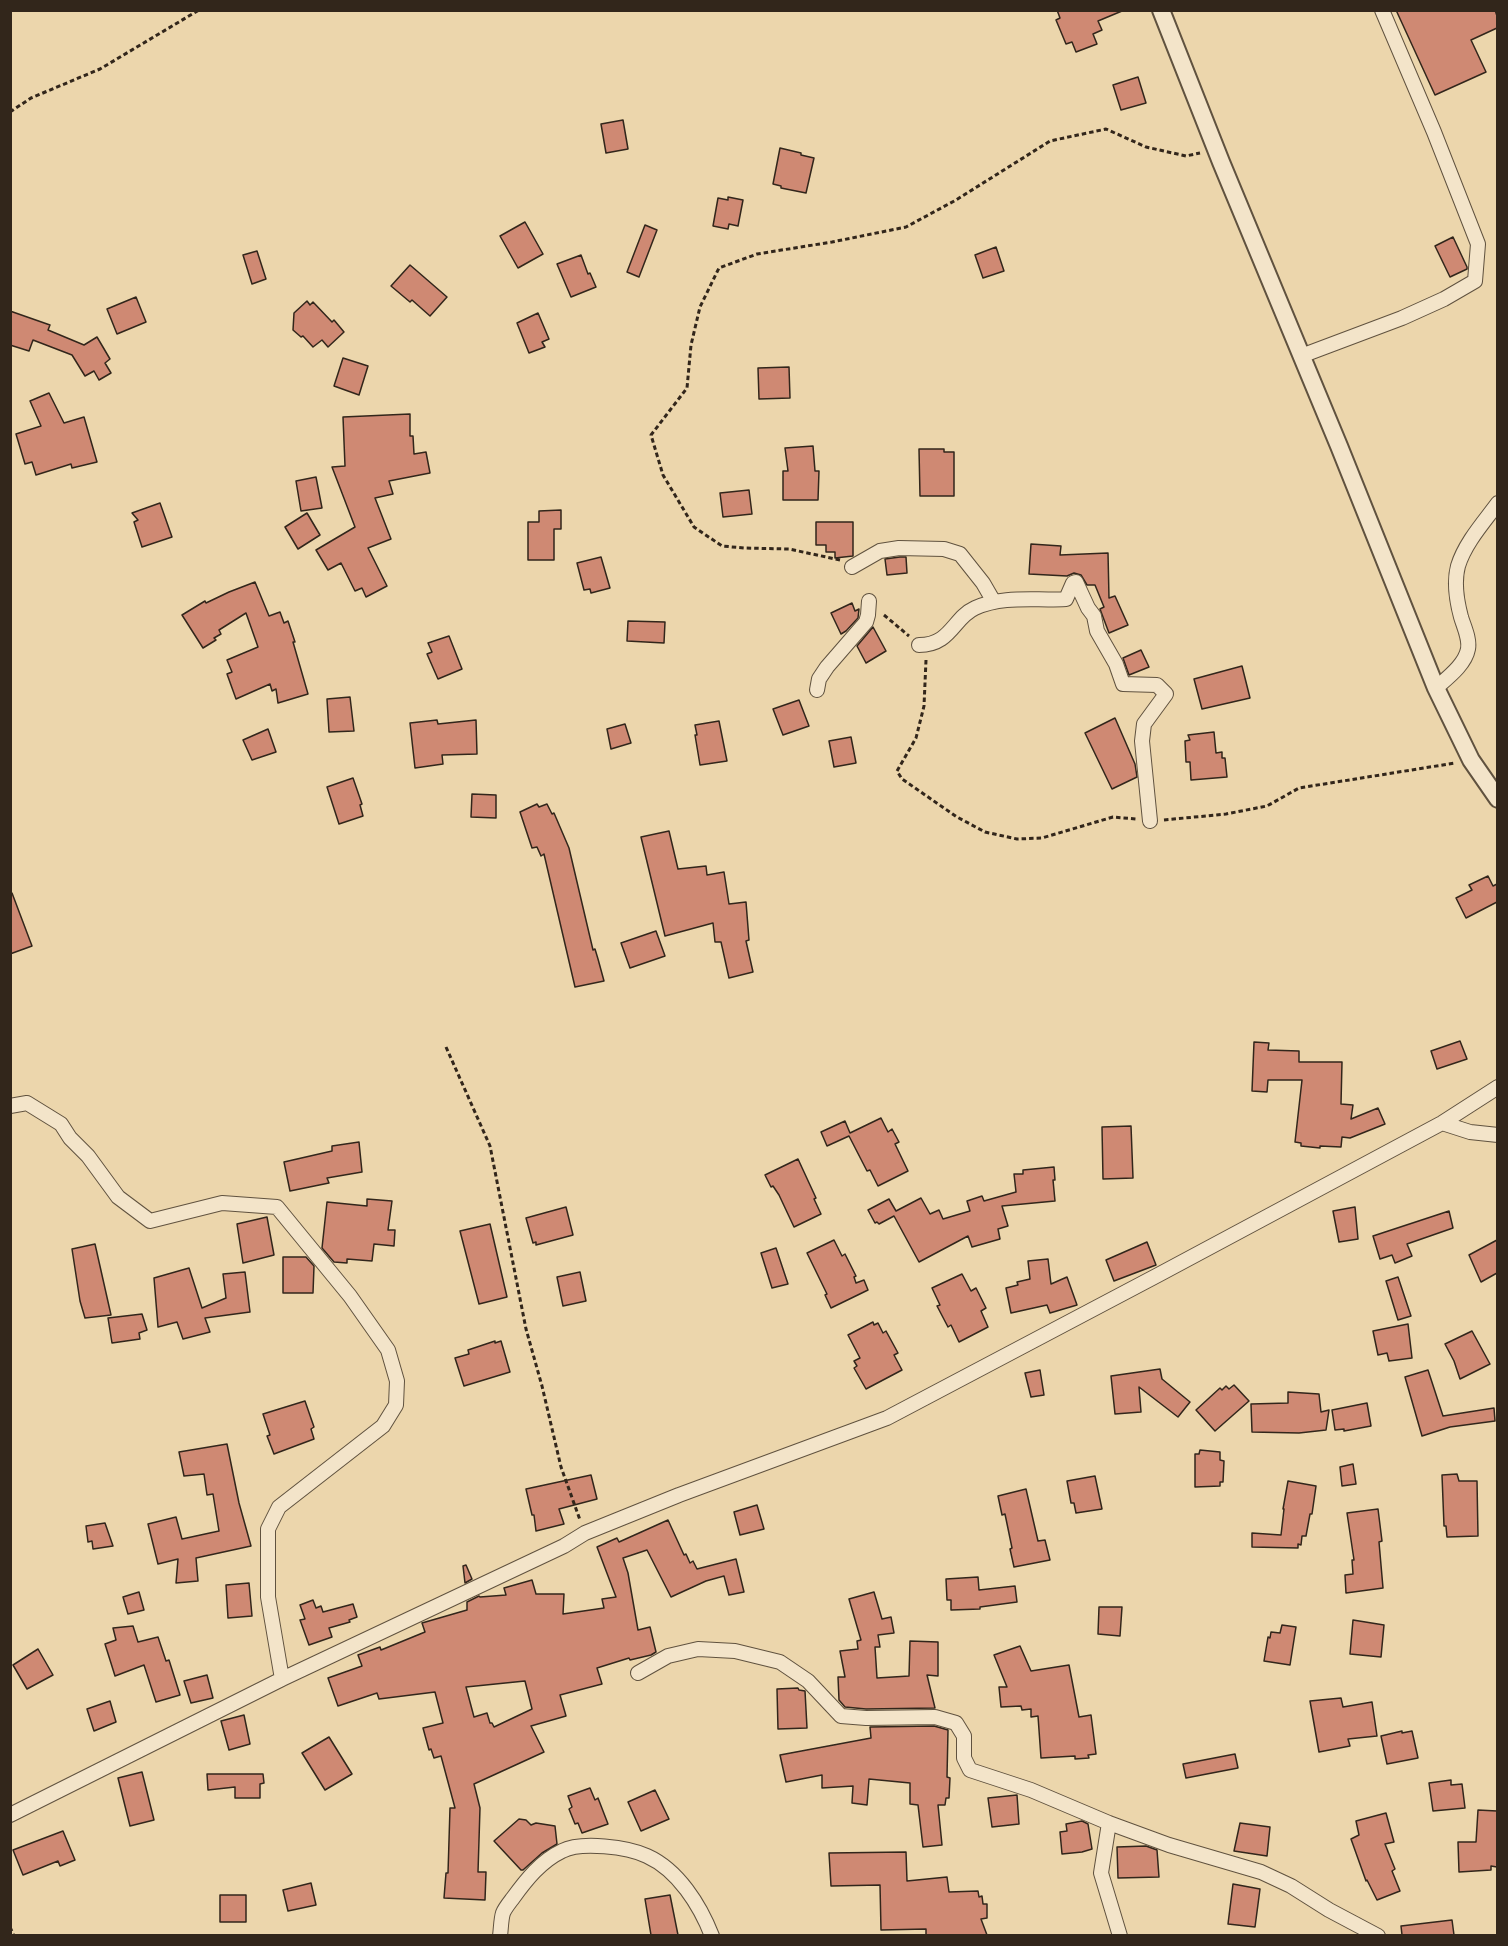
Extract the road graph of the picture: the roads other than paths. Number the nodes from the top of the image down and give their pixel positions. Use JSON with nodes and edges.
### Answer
{"nodes":[{"id":1,"x":1161,"y":10,"type":"edge"},
{"id":2,"x":1382,"y":10,"type":"edge"},
{"id":3,"x":1301,"y":356,"type":"junction"},
{"id":4,"x":1497,"y":502,"type":"edge"},
{"id":5,"x":852,"y":567,"type":"road end"},
{"id":6,"x":868,"y":601,"type":"road end"},
{"id":7,"x":994,"y":602,"type":"junction"},
{"id":8,"x":919,"y":645,"type":"road end"},
{"id":9,"x":1436,"y":688,"type":"junction"},
{"id":10,"x":817,"y":690,"type":"dead end"},
{"id":11,"x":1497,"y":799,"type":"edge"},
{"id":12,"x":1150,"y":821,"type":"road end"},
{"id":13,"x":1497,"y":1087,"type":"edge"},
{"id":14,"x":10,"y":1106,"type":"edge"},
{"id":15,"x":1442,"y":1123,"type":"junction"},
{"id":16,"x":1497,"y":1135,"type":"edge"},
{"id":17,"x":638,"y":1673,"type":"dead end"},
{"id":18,"x":282,"y":1679,"type":"junction"},
{"id":19,"x":10,"y":1815,"type":"edge"},
{"id":20,"x":1110,"y":1823,"type":"junction"},
{"id":21,"x":500,"y":1935,"type":"edge"},
{"id":22,"x":712,"y":1935,"type":"edge"},
{"id":23,"x":1120,"y":1935,"type":"edge"},
{"id":24,"x":1378,"y":1935,"type":"edge"}],
"edges":[{"from":1,"to":3,"type":"street"},
{"from":2,"to":3,"type":"street"},
{"from":3,"to":9,"type":"street"},
{"from":4,"to":9,"type":"street"},
{"from":5,"to":7,"type":"street"},
{"from":6,"to":10,"type":"street"},
{"from":7,"to":8,"type":"street"},
{"from":7,"to":12,"type":"street"},
{"from":9,"to":11,"type":"street"},
{"from":13,"to":15,"type":"street"},
{"from":14,"to":18,"type":"street"},
{"from":15,"to":16,"type":"street"},
{"from":15,"to":18,"type":"street"},
{"from":17,"to":20,"type":"street"},
{"from":18,"to":19,"type":"street"},
{"from":20,"to":23,"type":"street"},
{"from":20,"to":24,"type":"street"},
{"from":21,"to":22,"type":"street"}]}
